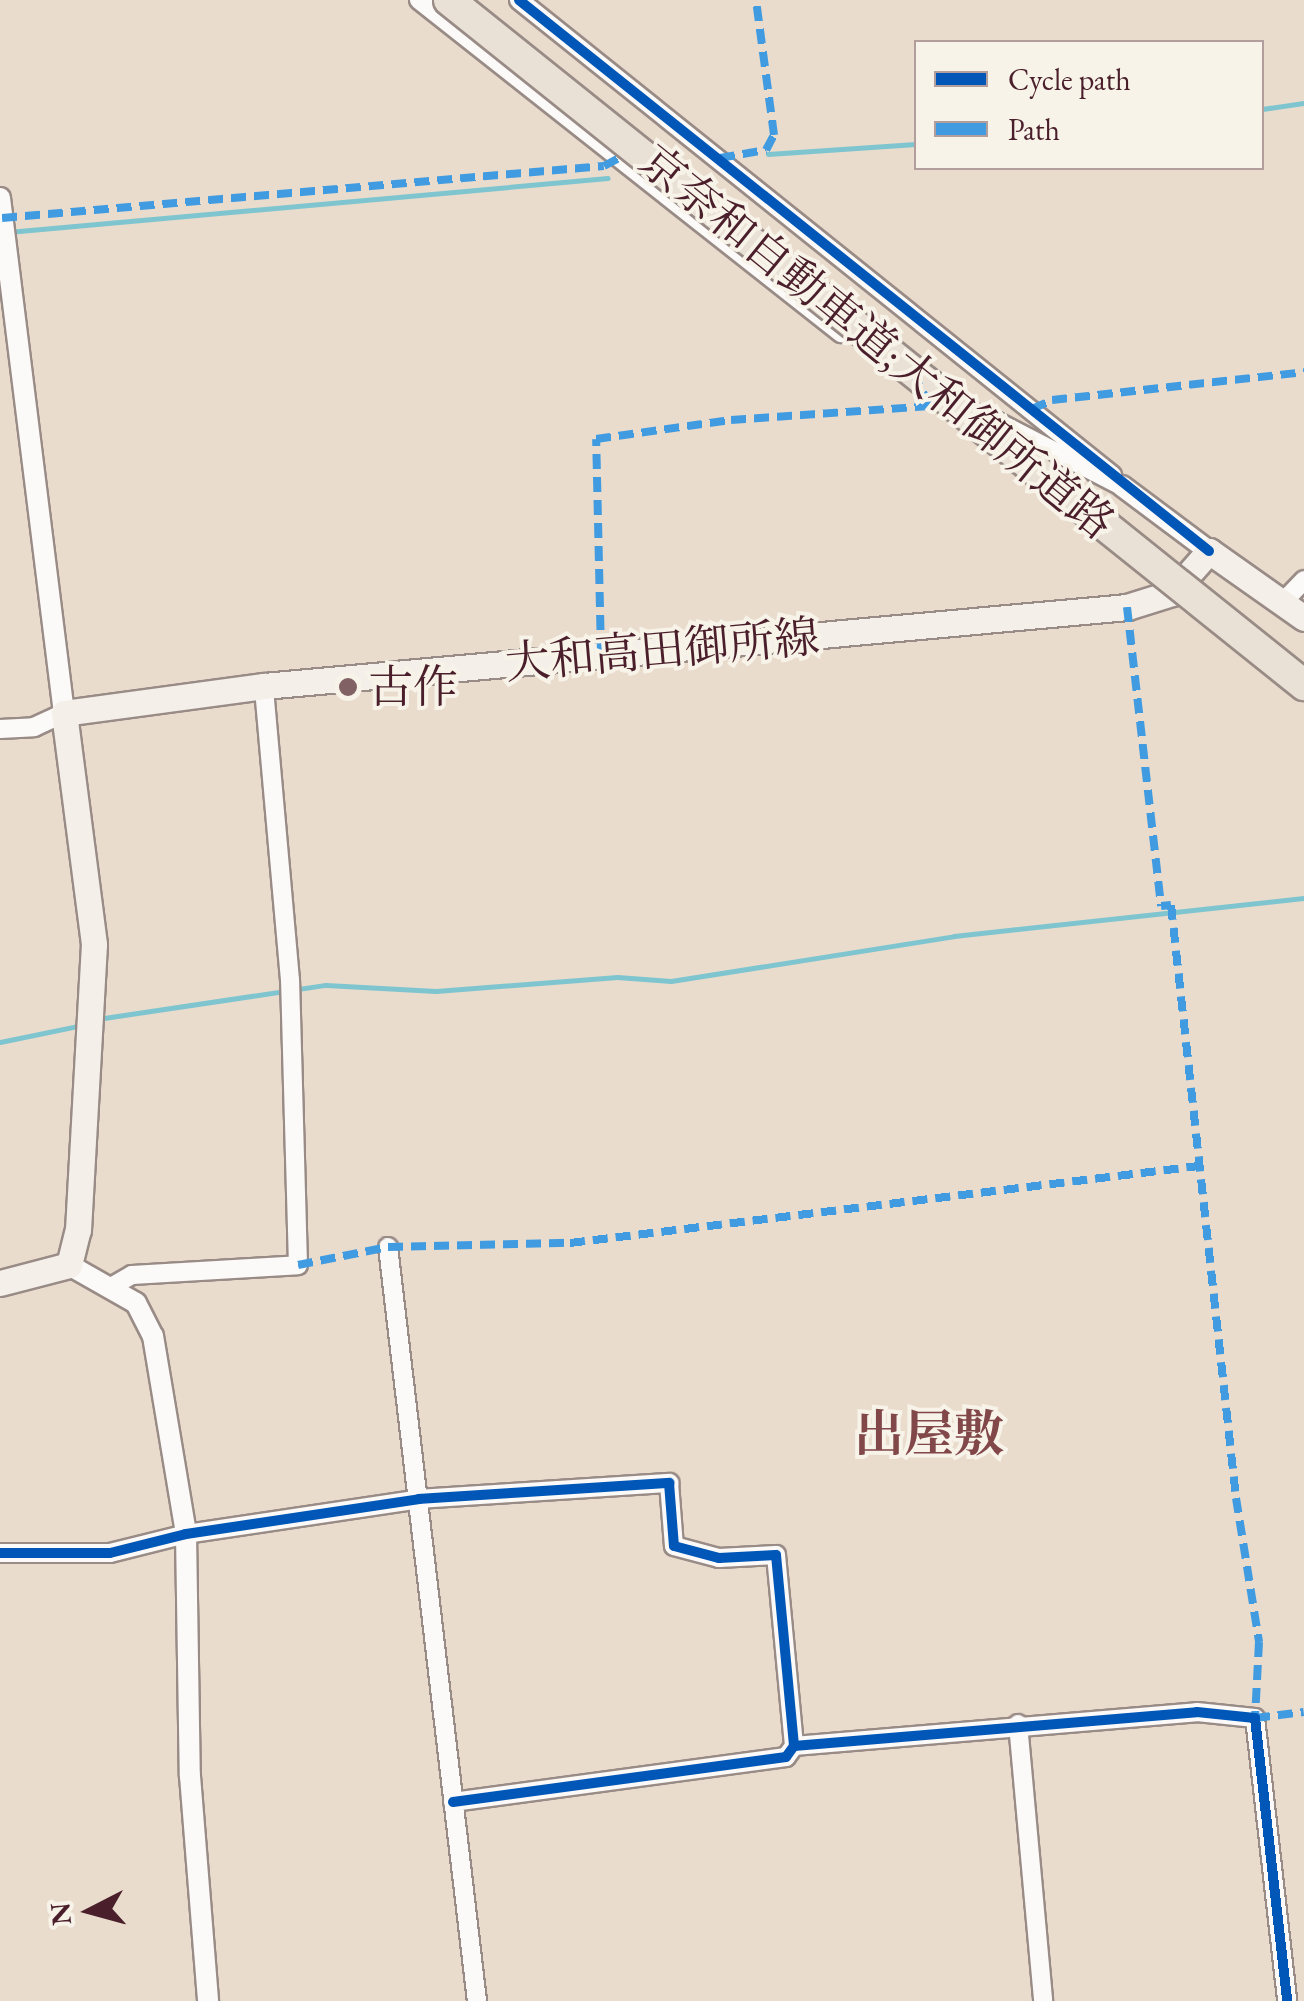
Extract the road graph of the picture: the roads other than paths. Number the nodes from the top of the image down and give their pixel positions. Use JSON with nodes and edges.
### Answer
{"nodes":[{"id":1,"x":419,"y":0,"type":"edge"},
{"id":2,"x":449,"y":0,"type":"edge"},
{"id":3,"x":519,"y":0,"type":"edge"},
{"id":4,"x":1,"y":208,"type":"edge"},
{"id":5,"x":1122,"y":486,"type":"junction"},
{"id":6,"x":1210,"y":550,"type":"junction"},
{"id":7,"x":1304,"y":580,"type":"edge"},
{"id":8,"x":1282,"y":603,"type":"junction"},
{"id":9,"x":1304,"y":618,"type":"edge"},
{"id":10,"x":1304,"y":685,"type":"edge"},
{"id":11,"x":264,"y":686,"type":"junction"},
{"id":12,"x":64,"y":713,"type":"junction"},
{"id":13,"x":0,"y":729,"type":"edge"},
{"id":14,"x":388,"y":1247,"type":"dead end"},
{"id":15,"x":69,"y":1264,"type":"junction"},
{"id":16,"x":0,"y":1283,"type":"edge"},
{"id":17,"x":111,"y":1287,"type":"junction"},
{"id":18,"x":419,"y":1499,"type":"junction"},
{"id":19,"x":186,"y":1534,"type":"junction"},
{"id":20,"x":0,"y":1553,"type":"edge"},
{"id":21,"x":1018,"y":1724,"type":"junction"},
{"id":22,"x":794,"y":1746,"type":"junction"},
{"id":23,"x":453,"y":1802,"type":"junction"},
{"id":24,"x":208,"y":2001,"type":"edge"},
{"id":25,"x":476,"y":2001,"type":"edge"},
{"id":26,"x":1043,"y":2001,"type":"edge"},
{"id":27,"x":1287,"y":2001,"type":"edge"}],
"edges":[{"from":1,"to":5,"type":"street"},
{"from":2,"to":10,"type":"highway","name":"京奈和自動車道;大和御所道路","bridge":true},
{"from":3,"to":5,"type":"street"},
{"from":4,"to":12,"type":"street"},
{"from":5,"to":6,"type":"street"},
{"from":6,"to":8,"type":"main road"},
{"from":6,"to":11,"type":"main road","name":"大和高田御所線"},
{"from":7,"to":8,"type":"street"},
{"from":8,"to":9,"type":"main road"},
{"from":11,"to":12,"type":"main road","name":"大和高田御所線"},
{"from":11,"to":17,"type":"street"},
{"from":12,"to":13,"type":"street"},
{"from":12,"to":15,"type":"main road"},
{"from":14,"to":18,"type":"street"},
{"from":15,"to":16,"type":"main road"},
{"from":15,"to":17,"type":"street"},
{"from":17,"to":19,"type":"street"},
{"from":18,"to":19,"type":"street"},
{"from":18,"to":22,"type":"street"},
{"from":18,"to":23,"type":"street"},
{"from":19,"to":20,"type":"street"},
{"from":19,"to":24,"type":"street"},
{"from":21,"to":22,"type":"street"},
{"from":21,"to":26,"type":"street"},
{"from":21,"to":27,"type":"street"},
{"from":22,"to":23,"type":"street"},
{"from":23,"to":25,"type":"street"}]}
